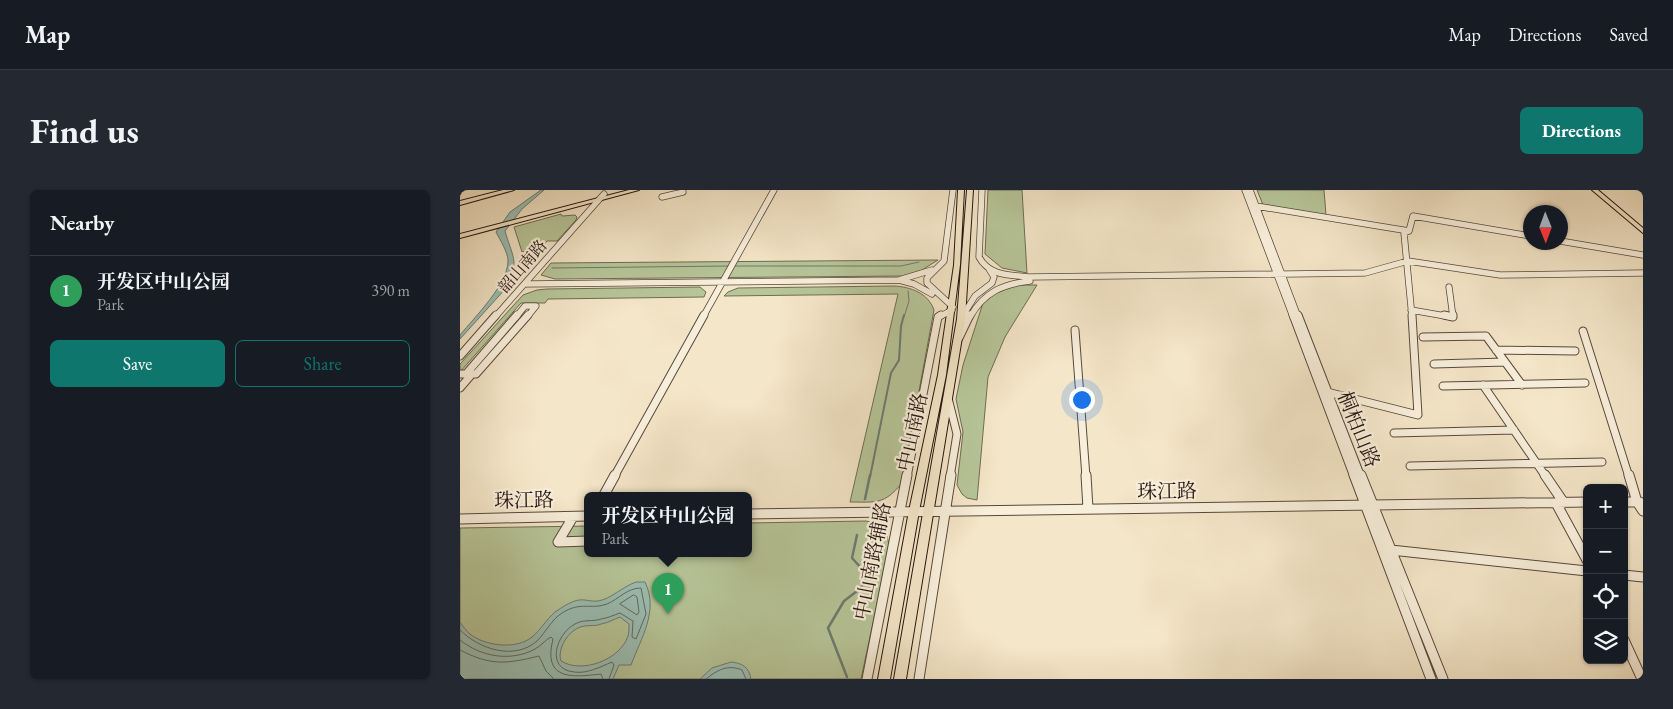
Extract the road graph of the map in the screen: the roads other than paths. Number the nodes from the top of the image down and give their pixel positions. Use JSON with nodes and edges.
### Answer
{"nodes":[{"id":1,"x":500,"y":190,"type":"edge"},
{"id":2,"x":511,"y":190,"type":"edge"},
{"id":3,"x":619,"y":190,"type":"edge"},
{"id":4,"x":636,"y":190,"type":"edge"},
{"id":5,"x":682,"y":190,"type":"edge"},
{"id":6,"x":774,"y":190,"type":"edge"},
{"id":7,"x":953,"y":190,"type":"edge"},
{"id":8,"x":961,"y":190,"type":"edge"},
{"id":9,"x":970,"y":190,"type":"edge"},
{"id":10,"x":982,"y":190,"type":"edge"},
{"id":11,"x":1245,"y":190,"type":"edge"},
{"id":12,"x":1250,"y":190,"type":"edge"},
{"id":13,"x":1594,"y":190,"type":"edge"},
{"id":14,"x":1603,"y":190,"type":"edge"},
{"id":15,"x":602,"y":196,"type":"junction"},
{"id":16,"x":662,"y":197,"type":"dead end"},
{"id":17,"x":460,"y":202,"type":"edge"},
{"id":18,"x":1256,"y":206,"type":"junction"},
{"id":19,"x":1643,"y":224,"type":"edge"},
{"id":20,"x":480,"y":228,"type":"junction"},
{"id":21,"x":460,"y":231,"type":"edge"},
{"id":22,"x":1409,"y":231,"type":"junction"},
{"id":23,"x":1643,"y":231,"type":"edge"},
{"id":24,"x":1523,"y":235,"type":"edge"},
{"id":25,"x":460,"y":236,"type":"edge"},
{"id":26,"x":1568,"y":242,"type":"edge"},
{"id":27,"x":1643,"y":255,"type":"edge"},
{"id":28,"x":1408,"y":261,"type":"junction"},
{"id":29,"x":965,"y":264,"type":"joint"},
{"id":30,"x":939,"y":267,"type":"junction"},
{"id":31,"x":989,"y":269,"type":"junction"},
{"id":32,"x":1643,"y":273,"type":"edge"},
{"id":33,"x":1280,"y":277,"type":"junction"},
{"id":34,"x":899,"y":280,"type":"junction"},
{"id":35,"x":722,"y":283,"type":"junction"},
{"id":36,"x":525,"y":284,"type":"junction"},
{"id":37,"x":1449,"y":287,"type":"dead end"},
{"id":38,"x":952,"y":308,"type":"junction"},
{"id":39,"x":1411,"y":310,"type":"junction"},
{"id":40,"x":961,"y":319,"type":"junction"},
{"id":41,"x":1075,"y":330,"type":"dead end"},
{"id":42,"x":1583,"y":331,"type":"dead end"},
{"id":43,"x":1422,"y":336,"type":"dead end"},
{"id":44,"x":957,"y":342,"type":"junction"},
{"id":45,"x":1496,"y":350,"type":"junction"},
{"id":46,"x":1575,"y":351,"type":"dead end"},
{"id":47,"x":460,"y":356,"type":"edge"},
{"id":48,"x":1505,"y":362,"type":"junction"},
{"id":49,"x":1434,"y":364,"type":"dead end"},
{"id":50,"x":466,"y":374,"type":"edge"},
{"id":51,"x":947,"y":375,"type":"junction"},
{"id":52,"x":1584,"y":383,"type":"dead end"},
{"id":53,"x":1522,"y":385,"type":"junction"},
{"id":54,"x":1443,"y":386,"type":"dead end"},
{"id":55,"x":1483,"y":386,"type":"junction"},
{"id":56,"x":460,"y":388,"type":"edge"},
{"id":57,"x":1327,"y":392,"type":"junction"},
{"id":58,"x":948,"y":397,"type":"junction"},
{"id":59,"x":1514,"y":430,"type":"junction"},
{"id":60,"x":1394,"y":433,"type":"dead end"},
{"id":61,"x":1602,"y":462,"type":"dead end"},
{"id":62,"x":1537,"y":464,"type":"junction"},
{"id":63,"x":1410,"y":466,"type":"dead end"},
{"id":64,"x":606,"y":492,"type":"edge"},
{"id":65,"x":1583,"y":502,"type":"edge"},
{"id":66,"x":1640,"y":502,"type":"edge"},
{"id":67,"x":1560,"y":503,"type":"junction"},
{"id":68,"x":1368,"y":507,"type":"junction"},
{"id":69,"x":1088,"y":509,"type":"junction"},
{"id":70,"x":914,"y":511,"type":"junction"},
{"id":71,"x":928,"y":511,"type":"junction"},
{"id":72,"x":944,"y":511,"type":"junction"},
{"id":73,"x":1643,"y":511,"type":"edge"},
{"id":74,"x":900,"y":512,"type":"junction"},
{"id":75,"x":752,"y":514,"type":"edge"},
{"id":76,"x":584,"y":516,"type":"edge"},
{"id":77,"x":573,"y":517,"type":"junction"},
{"id":78,"x":460,"y":519,"type":"edge"},
{"id":79,"x":584,"y":541,"type":"edge"},
{"id":80,"x":1391,"y":550,"type":"junction"},
{"id":81,"x":1583,"y":552,"type":"edge"},
{"id":82,"x":1583,"y":571,"type":"edge"},
{"id":83,"x":1628,"y":576,"type":"edge"},
{"id":84,"x":1643,"y":578,"type":"edge"},
{"id":85,"x":1628,"y":649,"type":"edge"},
{"id":86,"x":867,"y":679,"type":"edge"},
{"id":87,"x":884,"y":679,"type":"edge"},
{"id":88,"x":900,"y":679,"type":"edge"},
{"id":89,"x":919,"y":679,"type":"edge"},
{"id":90,"x":1431,"y":679,"type":"edge"},
{"id":91,"x":1442,"y":679,"type":"edge"},
{"id":92,"x":1642,"y":679,"type":"edge"}],
"edges":[{"from":1,"to":17,"type":"highway"},
{"from":2,"to":17,"type":"highway"},
{"from":3,"to":15,"type":"main road"},
{"from":4,"to":15,"type":"main road"},
{"from":5,"to":16,"type":"street"},
{"from":6,"to":35,"type":"street"},
{"from":7,"to":30,"type":"street"},
{"from":8,"to":38,"type":"main road","name":"中山南路"},
{"from":9,"to":29,"type":"main road","name":"中山南路"},
{"from":10,"to":31,"type":"street"},
{"from":11,"to":33,"type":"street","name":"桐柏山路"},
{"from":12,"to":18,"type":"street","name":"桐柏山路"},
{"from":13,"to":23,"type":"main road"},
{"from":14,"to":19,"type":"main road"},
{"from":15,"to":20,"type":"main road"},
{"from":15,"to":20,"type":"main road"},
{"from":15,"to":36,"type":"street","name":"韶山南路"},
{"from":18,"to":22,"type":"street"},
{"from":18,"to":33,"type":"street","name":"桐柏山路"},
{"from":20,"to":21,"type":"main road"},
{"from":20,"to":25,"type":"main road"},
{"from":22,"to":24,"type":"street"},
{"from":22,"to":28,"type":"street"},
{"from":26,"to":27,"type":"street"},
{"from":28,"to":32,"type":"street"},
{"from":28,"to":33,"type":"street"},
{"from":28,"to":39,"type":"street"},
{"from":29,"to":40,"type":"main road","name":"中山南路"},
{"from":30,"to":34,"type":"street"},
{"from":30,"to":38,"type":"street"},
{"from":31,"to":33,"type":"street"},
{"from":31,"to":40,"type":"street"},
{"from":33,"to":44,"type":"street"},
{"from":33,"to":57,"type":"street","name":"桐柏山路"},
{"from":33,"to":68,"type":"street","name":"桐柏山路"},
{"from":34,"to":35,"type":"street"},
{"from":34,"to":38,"type":"street"},
{"from":35,"to":36,"type":"street"},
{"from":35,"to":64,"type":"street"},
{"from":36,"to":47,"type":"street","name":"韶山南路"},
{"from":37,"to":39,"type":"street"},
{"from":38,"to":51,"type":"main road","name":"中山南路"},
{"from":38,"to":74,"type":"street","name":"中山南路辅路"},
{"from":39,"to":57,"type":"street"},
{"from":40,"to":44,"type":"main road","name":"中山南路"},
{"from":41,"to":69,"type":"street"},
{"from":42,"to":66,"type":"street"},
{"from":43,"to":45,"type":"street"},
{"from":44,"to":51,"type":"main road","name":"中山南路"},
{"from":45,"to":46,"type":"street"},
{"from":45,"to":48,"type":"street"},
{"from":48,"to":49,"type":"street"},
{"from":48,"to":53,"type":"street"},
{"from":50,"to":50,"type":"street"},
{"from":50,"to":56,"type":"street"},
{"from":51,"to":58,"type":"main road","name":"中山南路"},
{"from":51,"to":70,"type":"main road","name":"中山南路"},
{"from":52,"to":53,"type":"street"},
{"from":53,"to":55,"type":"street"},
{"from":54,"to":55,"type":"street"},
{"from":55,"to":59,"type":"street"},
{"from":57,"to":68,"type":"street","name":"桐柏山路"},
{"from":58,"to":71,"type":"main road","name":"中山南路"},
{"from":58,"to":72,"type":"street"},
{"from":59,"to":60,"type":"street"},
{"from":59,"to":62,"type":"street"},
{"from":61,"to":62,"type":"street"},
{"from":62,"to":63,"type":"street"},
{"from":62,"to":67,"type":"street"},
{"from":65,"to":67,"type":"street","name":"珠江路"},
{"from":66,"to":73,"type":"street"},
{"from":67,"to":68,"type":"street","name":"珠江路"},
{"from":67,"to":81,"type":"street"},
{"from":68,"to":69,"type":"street","name":"珠江路"},
{"from":68,"to":80,"type":"street","name":"桐柏山路"},
{"from":68,"to":90,"type":"street","name":"桐柏山路"},
{"from":69,"to":72,"type":"street","name":"珠江路"},
{"from":70,"to":71,"type":"street","name":"珠江路"},
{"from":70,"to":74,"type":"street","name":"珠江路"},
{"from":70,"to":87,"type":"main road","name":"中山南路"},
{"from":71,"to":72,"type":"street","name":"珠江路"},
{"from":71,"to":88,"type":"main road","name":"中山南路"},
{"from":72,"to":89,"type":"street"},
{"from":74,"to":75,"type":"street","name":"珠江路"},
{"from":74,"to":86,"type":"street","name":"中山南路辅路"},
{"from":76,"to":77,"type":"street","name":"珠江路"},
{"from":77,"to":78,"type":"street","name":"珠江路"},
{"from":77,"to":79,"type":"street"},
{"from":80,"to":82,"type":"street"},
{"from":80,"to":91,"type":"street","name":"桐柏山路"},
{"from":83,"to":84,"type":"street"},
{"from":85,"to":92,"type":"street"}]}
